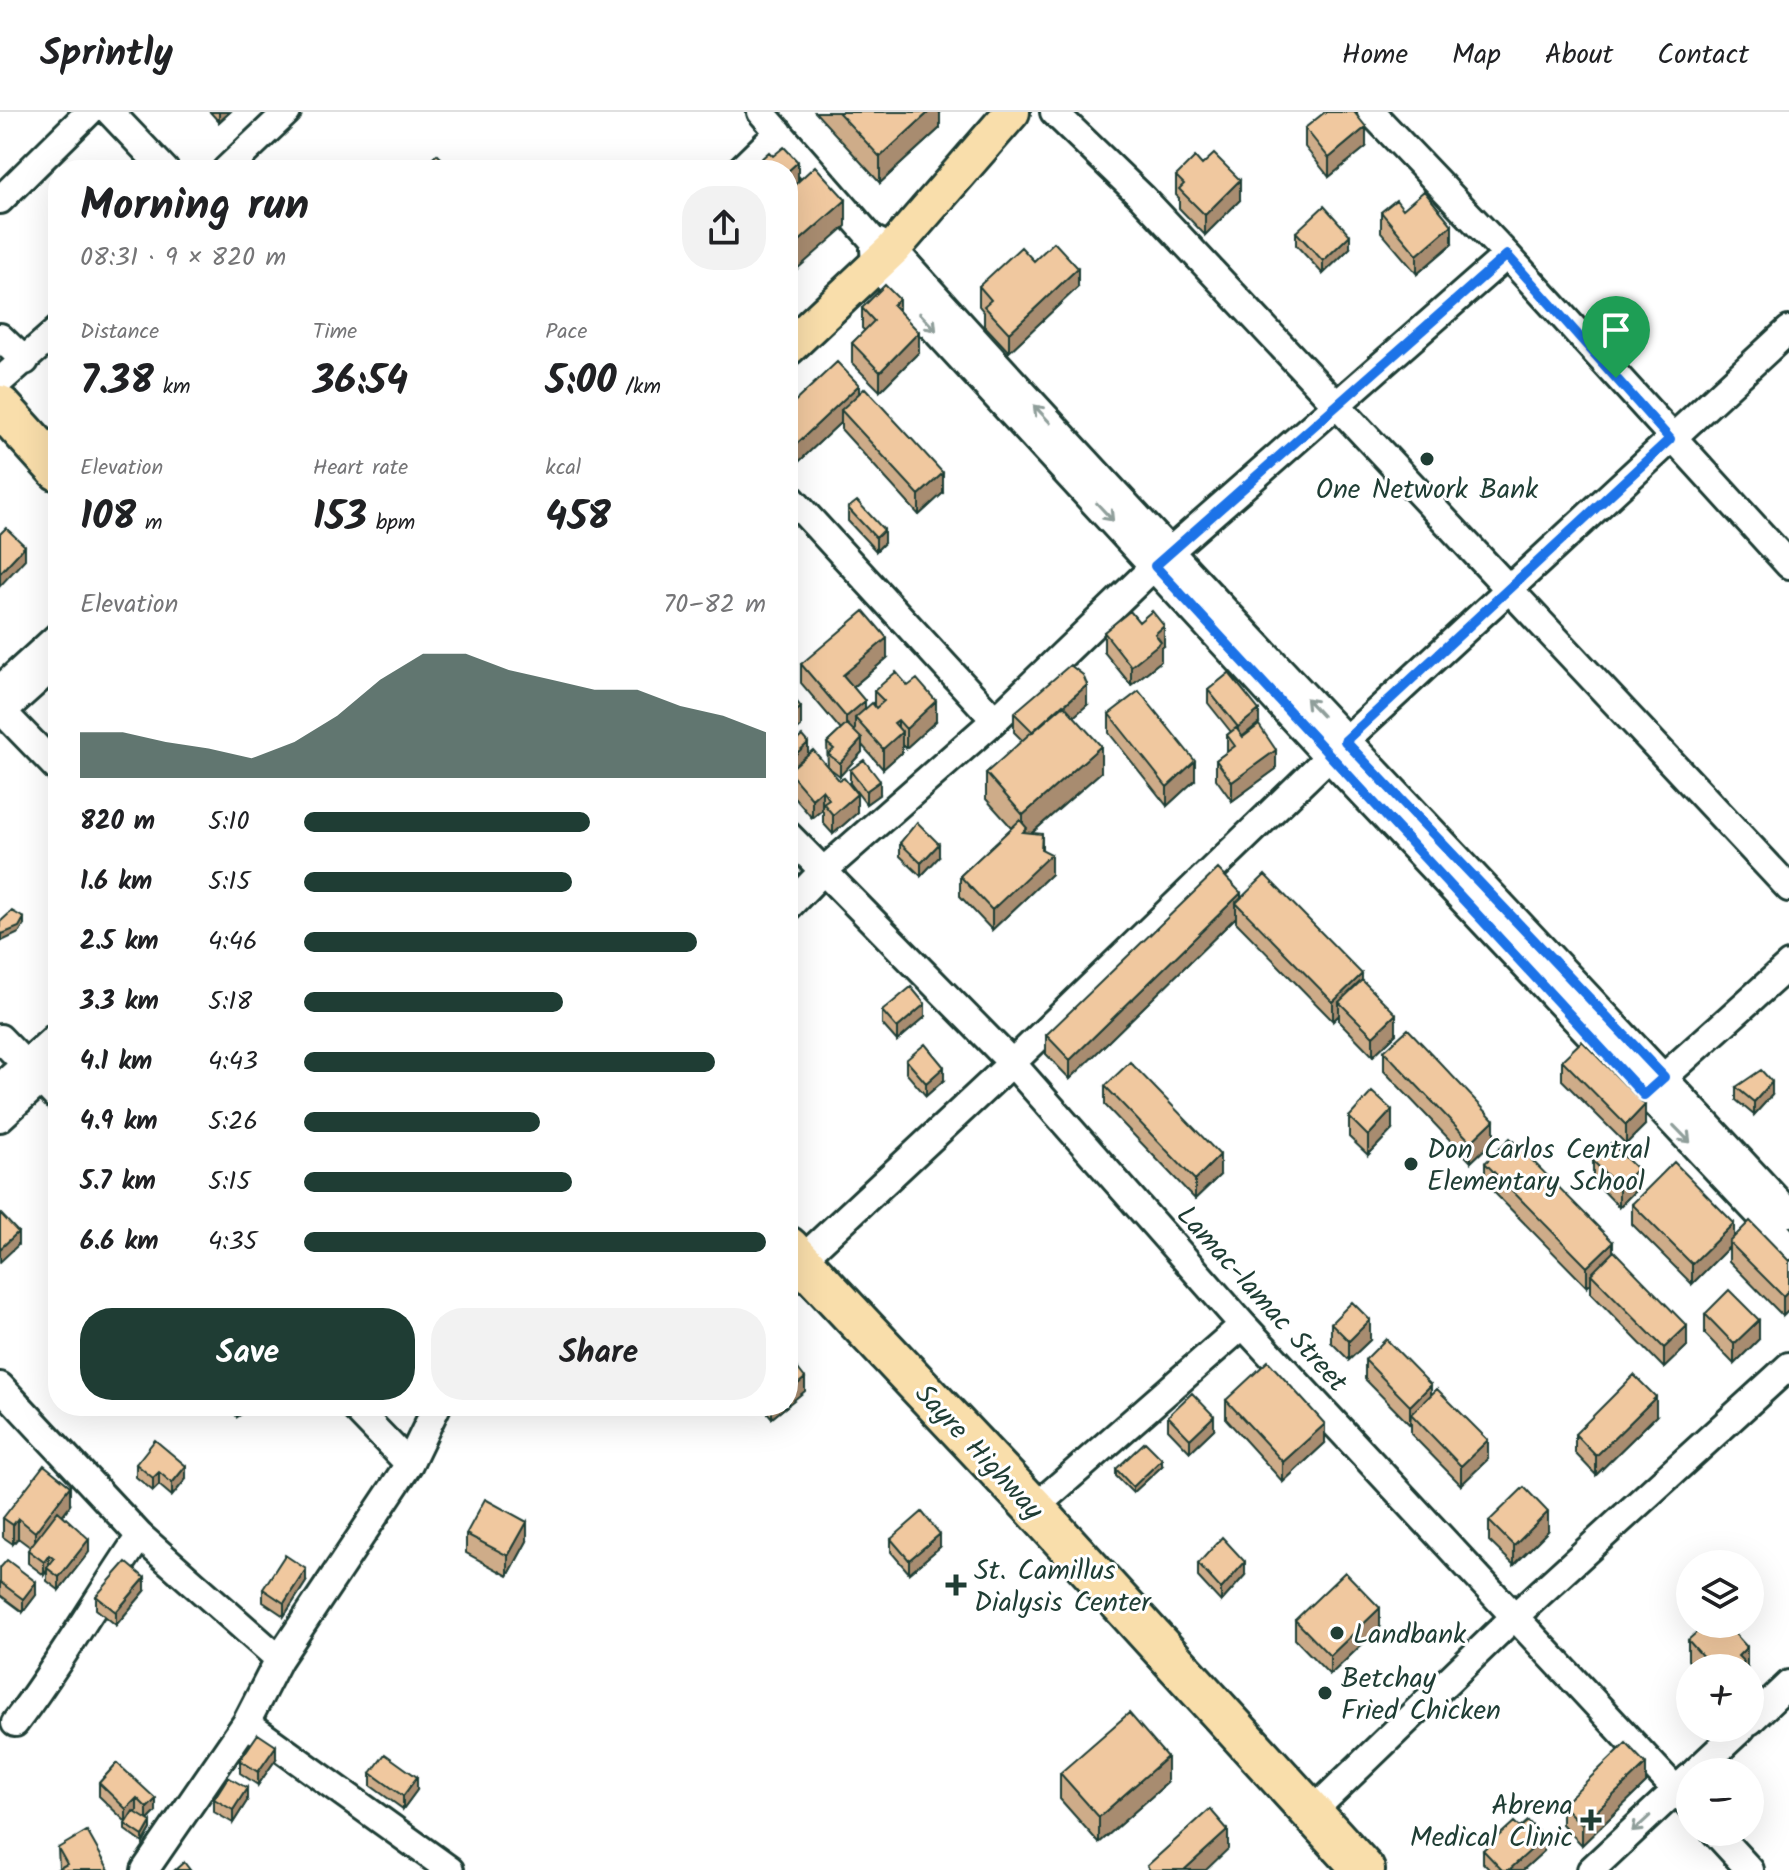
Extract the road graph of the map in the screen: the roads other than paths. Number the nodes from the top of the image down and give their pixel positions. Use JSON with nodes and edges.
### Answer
{"nodes":[{"id":1,"x":89,"y":112,"type":"edge"},
{"id":2,"x":110,"y":112,"type":"edge"},
{"id":3,"x":287,"y":112,"type":"edge"},
{"id":4,"x":761,"y":112,"type":"edge"},
{"id":5,"x":1012,"y":112,"type":"edge"},
{"id":6,"x":1054,"y":112,"type":"edge"},
{"id":7,"x":1379,"y":115,"type":"edge"},
{"id":8,"x":779,"y":132,"type":"junction"},
{"id":9,"x":156,"y":160,"type":"edge"},
{"id":10,"x":237,"y":160,"type":"edge"},
{"id":11,"x":750,"y":160,"type":"edge"},
{"id":12,"x":0,"y":200,"type":"edge"},
{"id":13,"x":880,"y":251,"type":"junction"},
{"id":14,"x":1507,"y":255,"type":"junction"},
{"id":15,"x":1789,"y":330,"type":"edge"},
{"id":16,"x":0,"y":337,"type":"edge"},
{"id":17,"x":798,"y":337,"type":"edge"},
{"id":18,"x":48,"y":341,"type":"edge"},
{"id":19,"x":5,"y":390,"type":"edge"},
{"id":20,"x":1334,"y":404,"type":"junction"},
{"id":21,"x":1670,"y":439,"type":"junction"},
{"id":22,"x":48,"y":455,"type":"edge"},
{"id":23,"x":798,"y":506,"type":"edge"},
{"id":24,"x":1162,"y":559,"type":"junction"},
{"id":25,"x":1789,"y":565,"type":"edge"},
{"id":26,"x":1509,"y":591,"type":"junction"},
{"id":27,"x":48,"y":648,"type":"edge"},
{"id":28,"x":48,"y":670,"type":"edge"},
{"id":29,"x":1,"y":706,"type":"edge"},
{"id":30,"x":995,"y":720,"type":"junction"},
{"id":31,"x":1336,"y":749,"type":"junction"},
{"id":32,"x":48,"y":758,"type":"edge"},
{"id":33,"x":798,"y":846,"type":"edge"},
{"id":34,"x":822,"y":872,"type":"junction"},
{"id":35,"x":1789,"y":888,"type":"edge"},
{"id":36,"x":798,"y":897,"type":"edge"},
{"id":37,"x":1789,"y":965,"type":"edge"},
{"id":38,"x":0,"y":1038,"type":"edge"},
{"id":39,"x":1012,"y":1063,"type":"junction"},
{"id":40,"x":46,"y":1077,"type":"edge"},
{"id":41,"x":1664,"y":1077,"type":"junction"},
{"id":42,"x":0,"y":1087,"type":"edge"},
{"id":43,"x":1644,"y":1095,"type":"junction"},
{"id":44,"x":0,"y":1118,"type":"edge"},
{"id":45,"x":1789,"y":1213,"type":"edge"},
{"id":46,"x":1789,"y":1246,"type":"edge"},
{"id":47,"x":798,"y":1250,"type":"edge"},
{"id":48,"x":798,"y":1258,"type":"edge"},
{"id":49,"x":1243,"y":1325,"type":"junction"},
{"id":50,"x":1789,"y":1366,"type":"edge"},
{"id":51,"x":0,"y":1386,"type":"edge"},
{"id":52,"x":363,"y":1416,"type":"edge"},
{"id":53,"x":432,"y":1416,"type":"edge"},
{"id":54,"x":409,"y":1464,"type":"junction"},
{"id":55,"x":1034,"y":1508,"type":"junction"},
{"id":56,"x":140,"y":1536,"type":"junction"},
{"id":57,"x":1513,"y":1618,"type":"junction"},
{"id":58,"x":279,"y":1659,"type":"junction"},
{"id":59,"x":1789,"y":1684,"type":"edge"},
{"id":60,"x":1764,"y":1708,"type":"edge"},
{"id":61,"x":15,"y":1723,"type":"dead end"},
{"id":62,"x":246,"y":1723,"type":"junction"},
{"id":63,"x":1727,"y":1742,"type":"edge"},
{"id":64,"x":1710,"y":1758,"type":"edge"},
{"id":65,"x":1676,"y":1782,"type":"edge"},
{"id":66,"x":1676,"y":1799,"type":"edge"},
{"id":67,"x":1311,"y":1813,"type":"junction"},
{"id":68,"x":1728,"y":1846,"type":"edge"},
{"id":69,"x":145,"y":1870,"type":"edge"},
{"id":70,"x":450,"y":1870,"type":"edge"},
{"id":71,"x":1364,"y":1870,"type":"edge"},
{"id":72,"x":1591,"y":1870,"type":"edge"},
{"id":73,"x":1750,"y":1870,"type":"edge"}],
"edges":[{"from":1,"to":12,"type":"street"},
{"from":2,"to":9,"type":"street"},
{"from":3,"to":10,"type":"street"},
{"from":4,"to":8,"type":"street"},
{"from":5,"to":13,"type":"main road"},
{"from":6,"to":20,"type":"street"},
{"from":7,"to":14,"type":"street"},
{"from":8,"to":11,"type":"street"},
{"from":8,"to":13,"type":"street"},
{"from":13,"to":17,"type":"main road"},
{"from":13,"to":24,"type":"street"},
{"from":14,"to":20,"type":"street"},
{"from":14,"to":21,"type":"street"},
{"from":15,"to":21,"type":"street"},
{"from":16,"to":19,"type":"street"},
{"from":18,"to":19,"type":"street"},
{"from":19,"to":22,"type":"highway"},
{"from":20,"to":24,"type":"street"},
{"from":20,"to":26,"type":"street"},
{"from":21,"to":25,"type":"street"},
{"from":21,"to":26,"type":"street"},
{"from":23,"to":30,"type":"street"},
{"from":24,"to":30,"type":"street"},
{"from":24,"to":31,"type":"street"},
{"from":26,"to":31,"type":"street"},
{"from":26,"to":35,"type":"street"},
{"from":27,"to":29,"type":"street"},
{"from":28,"to":29,"type":"street"},
{"from":29,"to":32,"type":"street"},
{"from":30,"to":34,"type":"street"},
{"from":31,"to":39,"type":"street"},
{"from":31,"to":41,"type":"street"},
{"from":31,"to":43,"type":"street"},
{"from":33,"to":34,"type":"street","name":"Lamac-lamac Street"},
{"from":34,"to":36,"type":"street"},
{"from":34,"to":39,"type":"street","name":"Lamac-lamac Street"},
{"from":37,"to":41,"type":"street"},
{"from":38,"to":40,"type":"street"},
{"from":39,"to":47,"type":"street"},
{"from":39,"to":49,"type":"street","name":"Lamac-lamac Street"},
{"from":40,"to":42,"type":"street"},
{"from":40,"to":44,"type":"street"},
{"from":41,"to":43,"type":"street"},
{"from":41,"to":45,"type":"street"},
{"from":43,"to":46,"type":"street","one_way":true},
{"from":48,"to":55,"type":"highway","name":"Sayre Highway"},
{"from":49,"to":55,"type":"street"},
{"from":49,"to":57,"type":"street","name":"Lamac-lamac Street"},
{"from":50,"to":57,"type":"street"},
{"from":51,"to":56,"type":"street"},
{"from":52,"to":54,"type":"street"},
{"from":53,"to":54,"type":"street"},
{"from":54,"to":58,"type":"street"},
{"from":55,"to":67,"type":"highway","name":"Sayre Highway"},
{"from":56,"to":58,"type":"street"},
{"from":56,"to":61,"type":"street"},
{"from":57,"to":65,"type":"street","name":"Lamac-lamac Street"},
{"from":57,"to":67,"type":"street"},
{"from":58,"to":62,"type":"street"},
{"from":59,"to":60,"type":"street"},
{"from":62,"to":69,"type":"street"},
{"from":62,"to":70,"type":"street"},
{"from":63,"to":64,"type":"street"},
{"from":66,"to":72,"type":"street","one_way":true},
{"from":67,"to":71,"type":"highway","name":"Sayre Highway"},
{"from":68,"to":73,"type":"street"}]}
